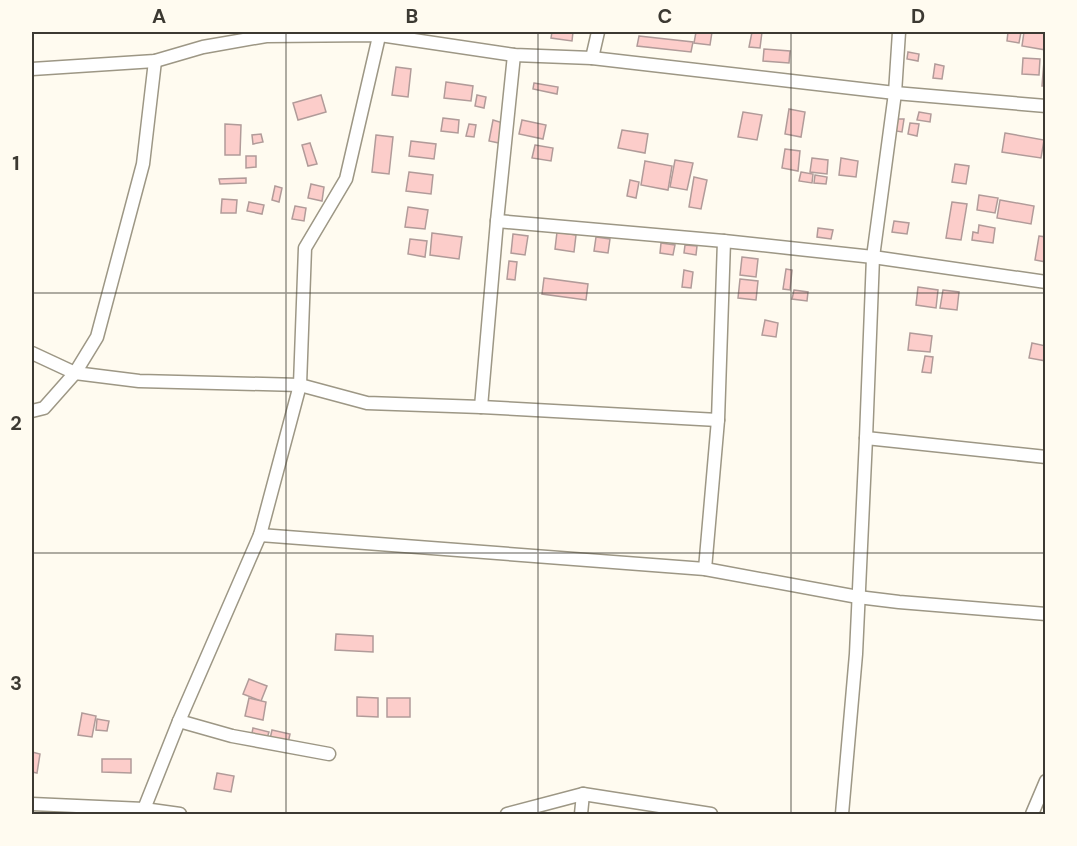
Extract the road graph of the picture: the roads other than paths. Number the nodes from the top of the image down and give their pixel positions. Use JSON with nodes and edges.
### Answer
{"nodes":[{"id":1,"x":598,"y":32,"type":"edge"},
{"id":2,"x":899,"y":32,"type":"edge"},
{"id":3,"x":380,"y":33,"type":"edge"},
{"id":4,"x":514,"y":55,"type":"junction"},
{"id":5,"x":592,"y":58,"type":"junction"},
{"id":6,"x":155,"y":61,"type":"junction"},
{"id":7,"x":32,"y":69,"type":"edge"},
{"id":8,"x":895,"y":93,"type":"junction"},
{"id":9,"x":1046,"y":106,"type":"edge"},
{"id":10,"x":497,"y":221,"type":"junction"},
{"id":11,"x":724,"y":242,"type":"junction"},
{"id":12,"x":873,"y":257,"type":"junction"},
{"id":13,"x":1046,"y":282,"type":"edge"},
{"id":14,"x":32,"y":352,"type":"edge"},
{"id":15,"x":75,"y":373,"type":"junction"},
{"id":16,"x":300,"y":385,"type":"junction"},
{"id":17,"x":481,"y":406,"type":"junction"},
{"id":18,"x":32,"y":411,"type":"edge"},
{"id":19,"x":718,"y":420,"type":"junction"},
{"id":20,"x":866,"y":438,"type":"junction"},
{"id":21,"x":1046,"y":457,"type":"edge"},
{"id":22,"x":260,"y":535,"type":"junction"},
{"id":23,"x":705,"y":569,"type":"junction"},
{"id":24,"x":858,"y":597,"type":"junction"},
{"id":25,"x":1046,"y":615,"type":"edge"},
{"id":26,"x":179,"y":721,"type":"junction"},
{"id":27,"x":329,"y":754,"type":"dead end"},
{"id":28,"x":1046,"y":781,"type":"edge"},
{"id":29,"x":583,"y":794,"type":"junction"},
{"id":30,"x":32,"y":804,"type":"edge"},
{"id":31,"x":143,"y":812,"type":"edge"},
{"id":32,"x":180,"y":814,"type":"edge"},
{"id":33,"x":507,"y":814,"type":"edge"},
{"id":34,"x":581,"y":814,"type":"edge"},
{"id":35,"x":711,"y":814,"type":"edge"},
{"id":36,"x":842,"y":814,"type":"edge"},
{"id":37,"x":1032,"y":814,"type":"edge"}],
"edges":[{"from":1,"to":5,"type":"street"},
{"from":2,"to":8,"type":"street"},
{"from":3,"to":4,"type":"street"},
{"from":3,"to":6,"type":"street"},
{"from":3,"to":16,"type":"street"},
{"from":4,"to":5,"type":"street"},
{"from":4,"to":10,"type":"street"},
{"from":5,"to":8,"type":"street"},
{"from":6,"to":7,"type":"street"},
{"from":6,"to":15,"type":"street"},
{"from":8,"to":9,"type":"street"},
{"from":8,"to":12,"type":"street"},
{"from":10,"to":11,"type":"street"},
{"from":10,"to":17,"type":"street"},
{"from":11,"to":12,"type":"street"},
{"from":11,"to":19,"type":"street"},
{"from":12,"to":13,"type":"street"},
{"from":12,"to":20,"type":"street"},
{"from":14,"to":15,"type":"street"},
{"from":15,"to":16,"type":"street"},
{"from":15,"to":18,"type":"street"},
{"from":16,"to":17,"type":"street"},
{"from":16,"to":22,"type":"street"},
{"from":17,"to":19,"type":"street"},
{"from":19,"to":23,"type":"street"},
{"from":20,"to":21,"type":"street"},
{"from":20,"to":24,"type":"street"},
{"from":22,"to":23,"type":"street"},
{"from":22,"to":26,"type":"street"},
{"from":23,"to":24,"type":"street"},
{"from":24,"to":25,"type":"street"},
{"from":24,"to":36,"type":"street"},
{"from":26,"to":27,"type":"street"},
{"from":26,"to":31,"type":"street"},
{"from":28,"to":37,"type":"street"},
{"from":29,"to":33,"type":"street"},
{"from":29,"to":34,"type":"street"},
{"from":29,"to":35,"type":"street"},
{"from":30,"to":31,"type":"street"},
{"from":31,"to":32,"type":"street"}]}
